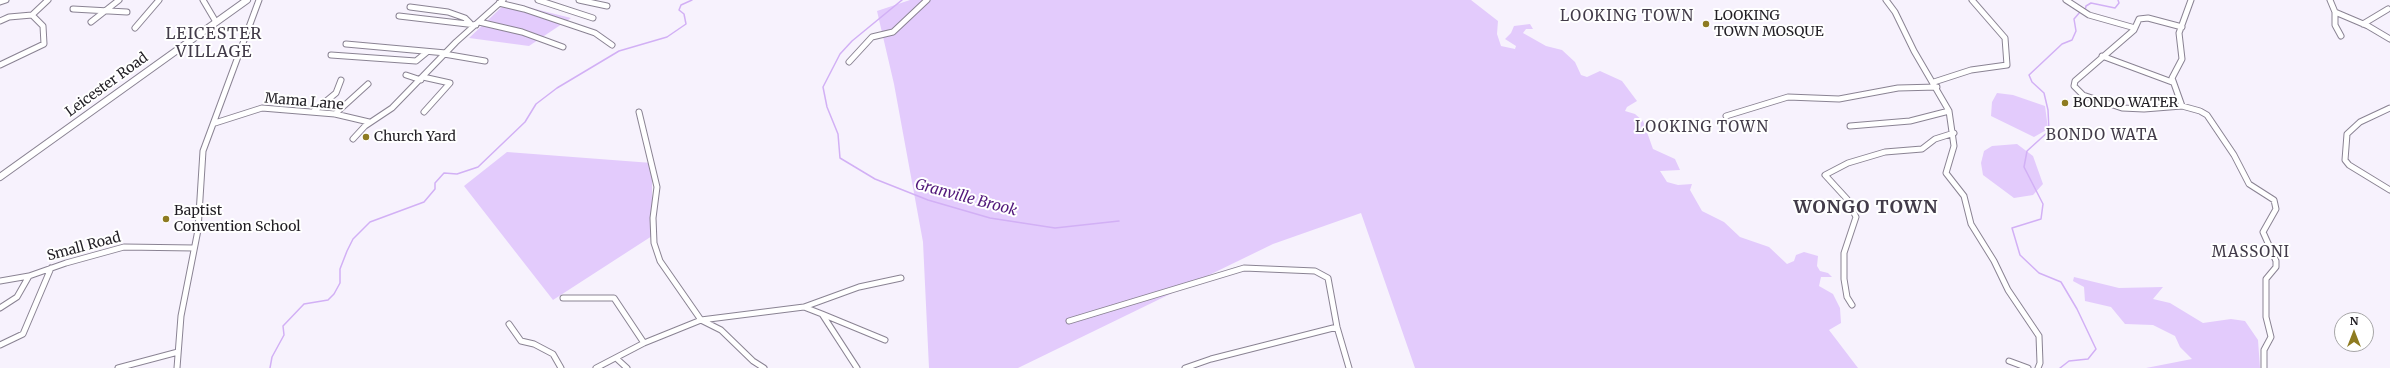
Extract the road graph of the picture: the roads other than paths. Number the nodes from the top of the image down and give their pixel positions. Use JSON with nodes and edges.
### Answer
{"nodes":[{"id":1,"x":6,"y":0,"type":"edge"},
{"id":2,"x":48,"y":0,"type":"edge"},
{"id":3,"x":119,"y":0,"type":"edge"},
{"id":4,"x":159,"y":0,"type":"edge"},
{"id":5,"x":203,"y":0,"type":"edge"},
{"id":6,"x":247,"y":0,"type":"edge"},
{"id":7,"x":259,"y":0,"type":"edge"},
{"id":8,"x":538,"y":0,"type":"edge"},
{"id":9,"x":579,"y":0,"type":"edge"},
{"id":10,"x":926,"y":0,"type":"edge"},
{"id":11,"x":1886,"y":0,"type":"edge"},
{"id":12,"x":1972,"y":0,"type":"edge"},
{"id":13,"x":2066,"y":0,"type":"edge"},
{"id":14,"x":2191,"y":0,"type":"edge"},
{"id":15,"x":2324,"y":0,"type":"edge"},
{"id":16,"x":2330,"y":0,"type":"edge"},
{"id":17,"x":0,"y":2,"type":"edge"},
{"id":18,"x":501,"y":2,"type":"edge"},
{"id":19,"x":593,"y":2,"type":"edge"},
{"id":20,"x":607,"y":6,"type":"dead end"},
{"id":21,"x":410,"y":7,"type":"dead end"},
{"id":22,"x":73,"y":9,"type":"dead end"},
{"id":23,"x":2388,"y":9,"type":"dead end"},
{"id":24,"x":104,"y":10,"type":"junction"},
{"id":25,"x":128,"y":12,"type":"dead end"},
{"id":26,"x":2334,"y":12,"type":"junction"},
{"id":27,"x":32,"y":15,"type":"junction"},
{"id":28,"x":400,"y":16,"type":"dead end"},
{"id":29,"x":594,"y":18,"type":"dead end"},
{"id":30,"x":0,"y":22,"type":"edge"},
{"id":31,"x":91,"y":22,"type":"dead end"},
{"id":32,"x":216,"y":22,"type":"junction"},
{"id":33,"x":470,"y":23,"type":"junction"},
{"id":34,"x":477,"y":23,"type":"junction"},
{"id":35,"x":2363,"y":24,"type":"junction"},
{"id":36,"x":2182,"y":27,"type":"junction"},
{"id":37,"x":135,"y":28,"type":"dead end"},
{"id":38,"x":2135,"y":28,"type":"junction"},
{"id":39,"x":2341,"y":36,"type":"dead end"},
{"id":40,"x":2390,"y":39,"type":"edge"},
{"id":41,"x":346,"y":44,"type":"dead end"},
{"id":42,"x":612,"y":45,"type":"dead end"},
{"id":43,"x":563,"y":47,"type":"dead end"},
{"id":44,"x":427,"y":52,"type":"junction"},
{"id":45,"x":445,"y":53,"type":"junction"},
{"id":46,"x":331,"y":55,"type":"dead end"},
{"id":47,"x":2102,"y":56,"type":"junction"},
{"id":48,"x":485,"y":61,"type":"dead end"},
{"id":49,"x":849,"y":62,"type":"dead end"},
{"id":50,"x":0,"y":66,"type":"edge"},
{"id":51,"x":406,"y":75,"type":"dead end"},
{"id":52,"x":422,"y":78,"type":"junction"},
{"id":53,"x":341,"y":80,"type":"dead end"},
{"id":54,"x":2172,"y":82,"type":"junction"},
{"id":55,"x":368,"y":84,"type":"dead end"},
{"id":56,"x":1936,"y":85,"type":"junction"},
{"id":57,"x":2182,"y":106,"type":"junction"},
{"id":58,"x":2390,"y":108,"type":"edge"},
{"id":59,"x":1949,"y":111,"type":"junction"},
{"id":60,"x":313,"y":112,"type":"junction"},
{"id":61,"x":424,"y":112,"type":"dead end"},
{"id":62,"x":639,"y":112,"type":"dead end"},
{"id":63,"x":335,"y":114,"type":"junction"},
{"id":64,"x":1726,"y":116,"type":"dead end"},
{"id":65,"x":370,"y":122,"type":"junction"},
{"id":66,"x":215,"y":123,"type":"junction"},
{"id":67,"x":1850,"y":126,"type":"dead end"},
{"id":68,"x":1954,"y":133,"type":"junction"},
{"id":69,"x":353,"y":139,"type":"dead end"},
{"id":70,"x":0,"y":176,"type":"edge"},
{"id":71,"x":2390,"y":190,"type":"edge"},
{"id":72,"x":194,"y":248,"type":"junction"},
{"id":73,"x":51,"y":268,"type":"junction"},
{"id":74,"x":29,"y":276,"type":"junction"},
{"id":75,"x":901,"y":278,"type":"dead end"},
{"id":76,"x":0,"y":281,"type":"edge"},
{"id":77,"x":563,"y":298,"type":"dead end"},
{"id":78,"x":1852,"y":305,"type":"dead end"},
{"id":79,"x":804,"y":307,"type":"junction"},
{"id":80,"x":0,"y":308,"type":"edge"},
{"id":81,"x":822,"y":314,"type":"junction"},
{"id":82,"x":701,"y":320,"type":"junction"},
{"id":83,"x":1069,"y":321,"type":"dead end"},
{"id":84,"x":509,"y":324,"type":"dead end"},
{"id":85,"x":1337,"y":327,"type":"junction"},
{"id":86,"x":885,"y":340,"type":"dead end"},
{"id":87,"x":644,"y":343,"type":"junction"},
{"id":88,"x":0,"y":345,"type":"edge"},
{"id":89,"x":178,"y":352,"type":"junction"},
{"id":90,"x":616,"y":358,"type":"junction"},
{"id":91,"x":2009,"y":361,"type":"dead end"},
{"id":92,"x":118,"y":368,"type":"edge"},
{"id":93,"x":177,"y":368,"type":"edge"},
{"id":94,"x":561,"y":368,"type":"edge"},
{"id":95,"x":596,"y":368,"type":"edge"},
{"id":96,"x":627,"y":368,"type":"edge"},
{"id":97,"x":764,"y":368,"type":"edge"},
{"id":98,"x":857,"y":368,"type":"edge"},
{"id":99,"x":1185,"y":368,"type":"edge"},
{"id":100,"x":1349,"y":368,"type":"edge"},
{"id":101,"x":2028,"y":368,"type":"edge"},
{"id":102,"x":2038,"y":368,"type":"edge"},
{"id":103,"x":2264,"y":368,"type":"edge"}],
"edges":[{"from":1,"to":17,"type":"street"},
{"from":2,"to":27,"type":"street"},
{"from":3,"to":24,"type":"street"},
{"from":4,"to":37,"type":"street"},
{"from":5,"to":32,"type":"street"},
{"from":6,"to":32,"type":"street","name":"Leicester Road"},
{"from":7,"to":66,"type":"street"},
{"from":8,"to":29,"type":"street"},
{"from":9,"to":19,"type":"street"},
{"from":10,"to":49,"type":"street"},
{"from":11,"to":56,"type":"street"},
{"from":12,"to":56,"type":"street"},
{"from":13,"to":38,"type":"street"},
{"from":14,"to":36,"type":"street"},
{"from":15,"to":16,"type":"street"},
{"from":16,"to":26,"type":"street"},
{"from":18,"to":34,"type":"street"},
{"from":18,"to":42,"type":"street"},
{"from":19,"to":20,"type":"street"},
{"from":21,"to":33,"type":"street"},
{"from":22,"to":24,"type":"street"},
{"from":23,"to":35,"type":"street"},
{"from":24,"to":25,"type":"street"},
{"from":24,"to":31,"type":"street"},
{"from":26,"to":35,"type":"street"},
{"from":26,"to":39,"type":"street"},
{"from":27,"to":30,"type":"street"},
{"from":27,"to":50,"type":"street"},
{"from":28,"to":33,"type":"street"},
{"from":32,"to":70,"type":"street","name":"Leicester Road"},
{"from":33,"to":34,"type":"street"},
{"from":34,"to":43,"type":"street"},
{"from":34,"to":45,"type":"street"},
{"from":35,"to":40,"type":"street"},
{"from":36,"to":38,"type":"street"},
{"from":36,"to":54,"type":"street"},
{"from":38,"to":47,"type":"street"},
{"from":41,"to":44,"type":"street"},
{"from":44,"to":45,"type":"street"},
{"from":44,"to":46,"type":"street"},
{"from":45,"to":48,"type":"street"},
{"from":45,"to":52,"type":"street"},
{"from":47,"to":54,"type":"street"},
{"from":47,"to":57,"type":"street"},
{"from":51,"to":52,"type":"street"},
{"from":52,"to":61,"type":"street"},
{"from":52,"to":65,"type":"street"},
{"from":53,"to":60,"type":"street"},
{"from":54,"to":57,"type":"street"},
{"from":55,"to":63,"type":"street"},
{"from":56,"to":59,"type":"street"},
{"from":56,"to":64,"type":"street"},
{"from":57,"to":103,"type":"street"},
{"from":58,"to":71,"type":"street"},
{"from":59,"to":67,"type":"street"},
{"from":59,"to":68,"type":"street"},
{"from":60,"to":63,"type":"street","name":"Mama Lane"},
{"from":60,"to":66,"type":"street","name":"Mama Lane"},
{"from":62,"to":82,"type":"street"},
{"from":63,"to":65,"type":"street","name":"Mama Lane"},
{"from":65,"to":69,"type":"street"},
{"from":66,"to":72,"type":"street"},
{"from":68,"to":78,"type":"street"},
{"from":68,"to":102,"type":"street"},
{"from":72,"to":73,"type":"street","name":"Small Road"},
{"from":72,"to":89,"type":"street"},
{"from":73,"to":74,"type":"street","name":"Small Road"},
{"from":73,"to":88,"type":"street"},
{"from":74,"to":76,"type":"street","name":"Small Road"},
{"from":74,"to":80,"type":"street"},
{"from":75,"to":79,"type":"street"},
{"from":77,"to":87,"type":"street"},
{"from":79,"to":81,"type":"street"},
{"from":79,"to":82,"type":"street"},
{"from":81,"to":86,"type":"street"},
{"from":81,"to":98,"type":"street"},
{"from":82,"to":87,"type":"street"},
{"from":82,"to":97,"type":"street"},
{"from":83,"to":85,"type":"street"},
{"from":84,"to":94,"type":"street"},
{"from":85,"to":99,"type":"street"},
{"from":85,"to":100,"type":"street"},
{"from":87,"to":90,"type":"street"},
{"from":89,"to":92,"type":"street"},
{"from":89,"to":93,"type":"street"},
{"from":90,"to":95,"type":"street"},
{"from":90,"to":96,"type":"street"},
{"from":91,"to":101,"type":"street"}]}
